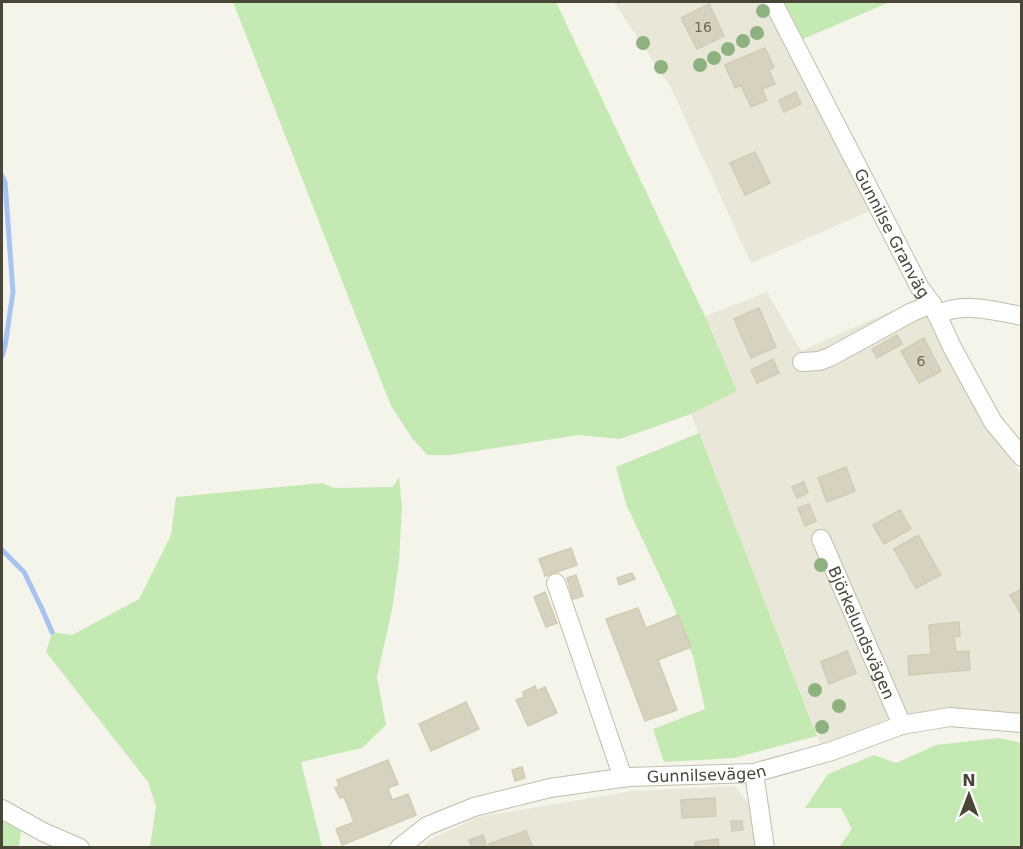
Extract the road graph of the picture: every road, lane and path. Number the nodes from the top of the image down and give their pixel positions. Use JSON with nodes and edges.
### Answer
{"nodes":[{"id":1,"x":772,"y":2,"type":"edge"},
{"id":2,"x":935,"y":310,"type":"junction"},
{"id":3,"x":1022,"y":316,"type":"edge"},
{"id":4,"x":802,"y":362,"type":"dead end"},
{"id":5,"x":1022,"y":457,"type":"edge"},
{"id":6,"x":821,"y":539,"type":"dead end"},
{"id":7,"x":556,"y":583,"type":"dead end"},
{"id":8,"x":1022,"y":723,"type":"edge"},
{"id":9,"x":902,"y":725,"type":"junction"},
{"id":10,"x":754,"y":773,"type":"junction"},
{"id":11,"x":623,"y":778,"type":"junction"},
{"id":12,"x":2,"y":809,"type":"edge"},
{"id":13,"x":80,"y":848,"type":"edge"},
{"id":14,"x":399,"y":848,"type":"edge"},
{"id":15,"x":765,"y":848,"type":"edge"}],
"edges":[{"from":1,"to":2,"type":"street","name":"Gunnilse Granväg"},
{"from":2,"to":3,"type":"street"},
{"from":2,"to":4,"type":"street"},
{"from":2,"to":5,"type":"street","name":"Gunnilse Granväg"},
{"from":6,"to":9,"type":"street","name":"Björkelundsvägen"},
{"from":7,"to":11,"type":"street"},
{"from":8,"to":9,"type":"street","name":"Gunnilsevägen"},
{"from":9,"to":10,"type":"street","name":"Gunnilsevägen"},
{"from":10,"to":11,"type":"street","name":"Gunnilsevägen"},
{"from":10,"to":15,"type":"street"},
{"from":11,"to":14,"type":"street","name":"Gunnilsevägen"},
{"from":12,"to":13,"type":"street"}]}
